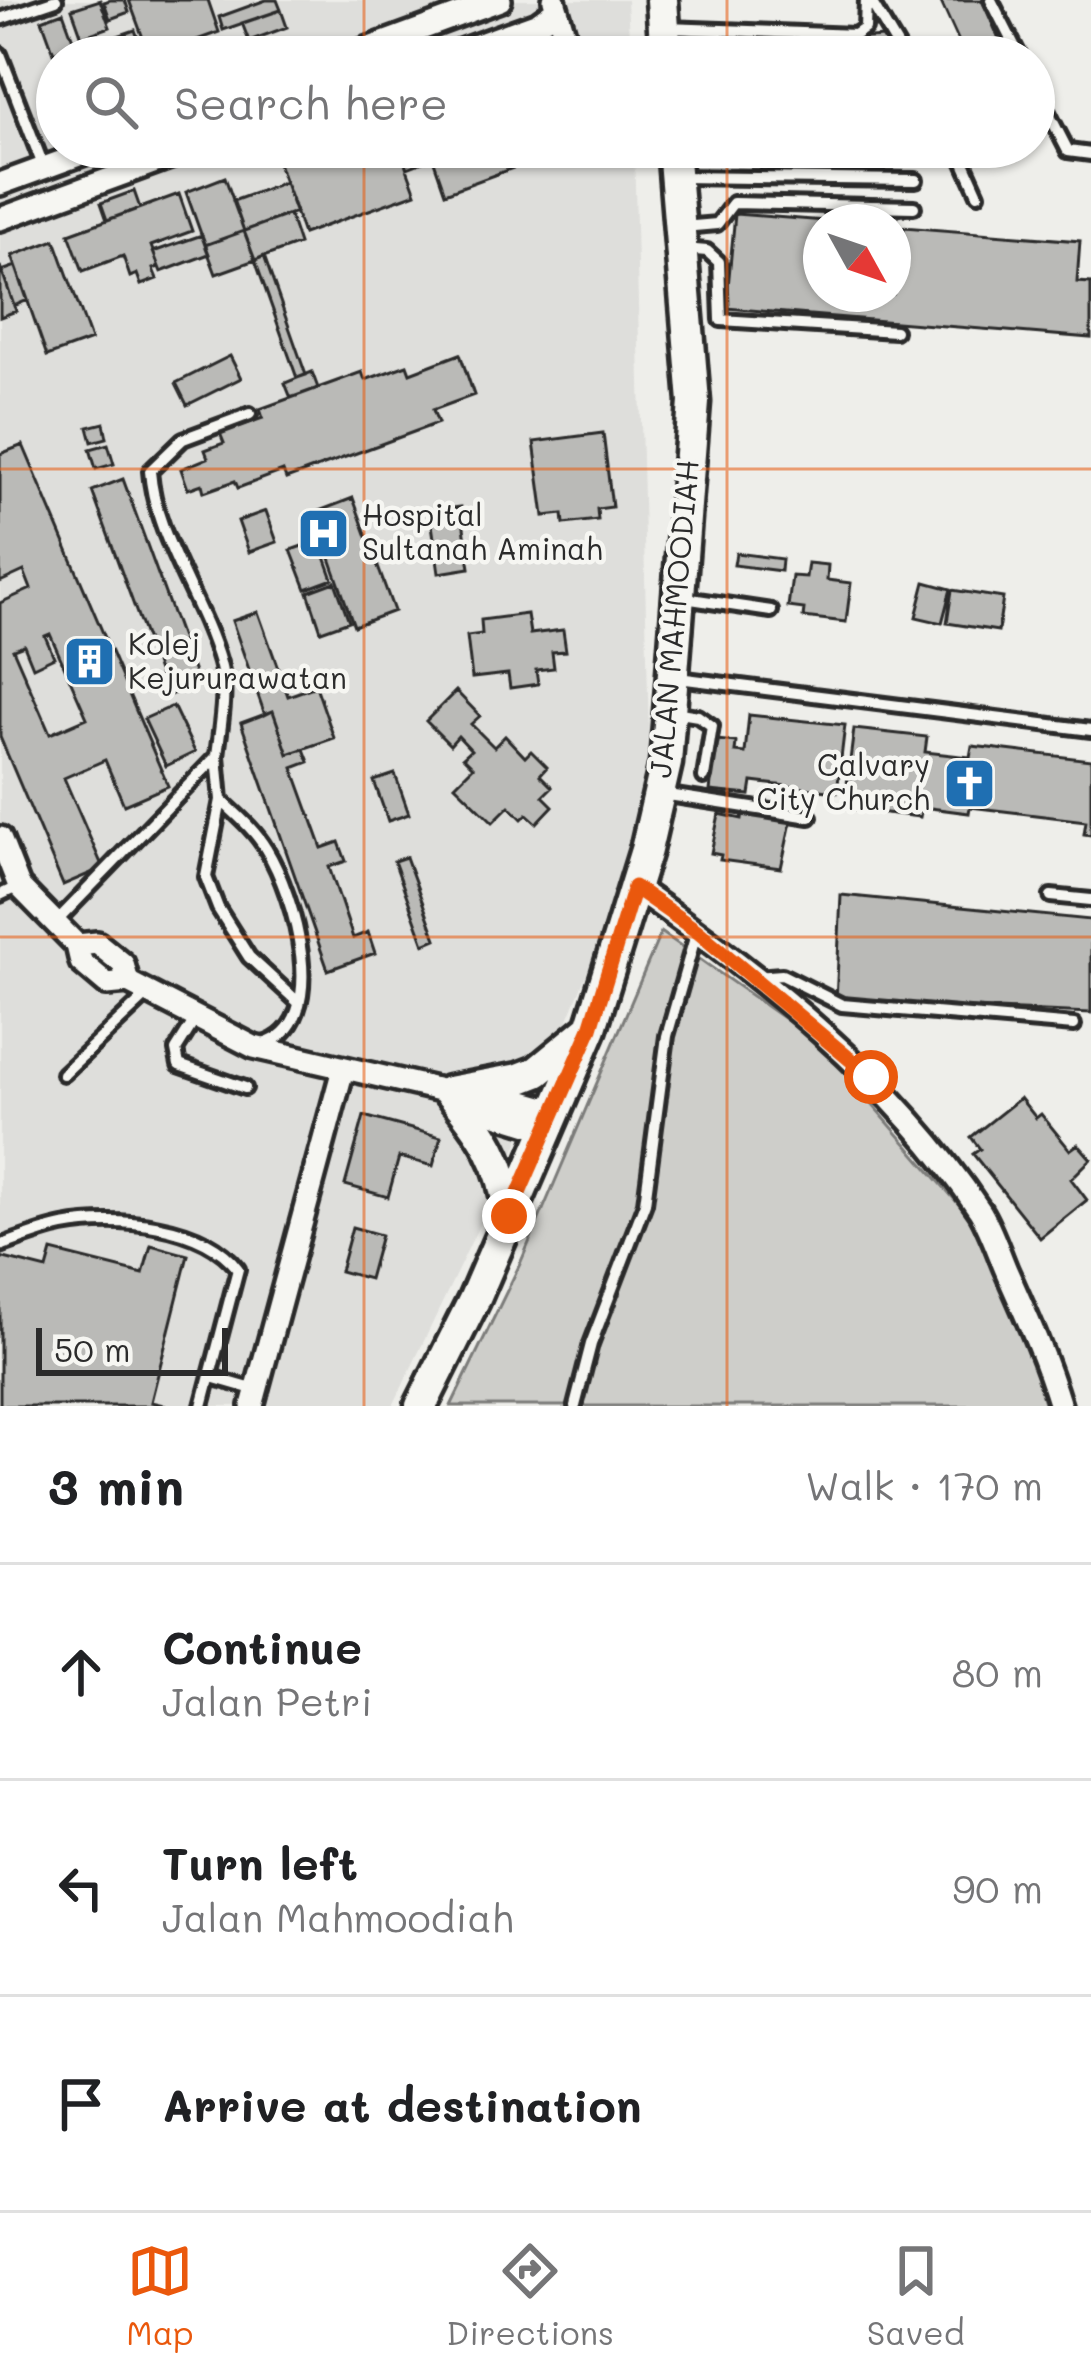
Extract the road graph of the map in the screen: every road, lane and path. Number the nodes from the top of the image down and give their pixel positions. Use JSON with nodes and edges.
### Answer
{"nodes":[{"id":1,"x":56,"y":0,"type":"edge"},
{"id":2,"x":500,"y":0,"type":"edge"},
{"id":3,"x":868,"y":0,"type":"edge"},
{"id":4,"x":991,"y":0,"type":"edge"},
{"id":5,"x":555,"y":5,"type":"edge"},
{"id":6,"x":0,"y":20,"type":"edge"},
{"id":7,"x":664,"y":32,"type":"edge"},
{"id":8,"x":402,"y":36,"type":"edge"},
{"id":9,"x":500,"y":36,"type":"edge"},
{"id":10,"x":565,"y":36,"type":"edge"},
{"id":11,"x":891,"y":36,"type":"edge"},
{"id":12,"x":1009,"y":36,"type":"edge"},
{"id":13,"x":0,"y":54,"type":"edge"},
{"id":14,"x":1055,"y":128,"type":"edge"},
{"id":15,"x":36,"y":147,"type":"edge"},
{"id":16,"x":1091,"y":154,"type":"edge"},
{"id":17,"x":44,"y":168,"type":"edge"},
{"id":18,"x":140,"y":168,"type":"edge"},
{"id":19,"x":675,"y":168,"type":"edge"},
{"id":20,"x":755,"y":168,"type":"edge"},
{"id":21,"x":966,"y":168,"type":"edge"},
{"id":22,"x":916,"y":180,"type":"dead end"},
{"id":23,"x":0,"y":184,"type":"edge"},
{"id":24,"x":978,"y":194,"type":"dead end"},
{"id":25,"x":914,"y":207,"type":"dead end"},
{"id":26,"x":0,"y":219,"type":"edge"},
{"id":27,"x":681,"y":238,"type":"junction"},
{"id":28,"x":895,"y":331,"type":"dead end"},
{"id":29,"x":250,"y":413,"type":"dead end"},
{"id":30,"x":681,"y":597,"type":"junction"},
{"id":31,"x":770,"y":611,"type":"dead end"},
{"id":32,"x":675,"y":677,"type":"junction"},
{"id":33,"x":670,"y":711,"type":"junction"},
{"id":34,"x":1091,"y":730,"type":"edge"},
{"id":35,"x":217,"y":756,"type":"junction"},
{"id":36,"x":704,"y":777,"type":"dead end"},
{"id":37,"x":659,"y":794,"type":"junction"},
{"id":38,"x":220,"y":800,"type":"junction"},
{"id":39,"x":810,"y":817,"type":"dead end"},
{"id":40,"x":0,"y":838,"type":"edge"},
{"id":41,"x":634,"y":887,"type":"junction"},
{"id":42,"x":10,"y":891,"type":"edge"},
{"id":43,"x":1051,"y":896,"type":"dead end"},
{"id":44,"x":1091,"y":900,"type":"edge"},
{"id":45,"x":56,"y":922,"type":"junction"},
{"id":46,"x":697,"y":931,"type":"junction"},
{"id":47,"x":754,"y":978,"type":"junction"},
{"id":48,"x":149,"y":993,"type":"junction"},
{"id":49,"x":299,"y":1003,"type":"junction"},
{"id":50,"x":196,"y":1018,"type":"junction"},
{"id":51,"x":1074,"y":1025,"type":"dead end"},
{"id":52,"x":591,"y":1028,"type":"junction"},
{"id":53,"x":254,"y":1047,"type":"junction"},
{"id":54,"x":343,"y":1070,"type":"junction"},
{"id":55,"x":63,"y":1074,"type":"dead end"},
{"id":56,"x":245,"y":1088,"type":"dead end"},
{"id":57,"x":449,"y":1092,"type":"junction"},
{"id":58,"x":552,"y":1120,"type":"junction"},
{"id":59,"x":509,"y":1216,"type":"junction"},
{"id":60,"x":0,"y":1246,"type":"edge"},
{"id":61,"x":212,"y":1377,"type":"junction"},
{"id":62,"x":254,"y":1398,"type":"edge"},
{"id":63,"x":202,"y":1406,"type":"edge"},
{"id":64,"x":421,"y":1406,"type":"edge"},
{"id":65,"x":574,"y":1406,"type":"edge"},
{"id":66,"x":1060,"y":1406,"type":"edge"}],
"edges":[{"from":1,"to":6,"type":"lane"},
{"from":2,"to":8,"type":"street"},
{"from":3,"to":7,"type":"lane"},
{"from":3,"to":11,"type":"lane"},
{"from":4,"to":12,"type":"lane"},
{"from":5,"to":9,"type":"street"},
{"from":5,"to":10,"type":"street"},
{"from":13,"to":15,"type":"lane"},
{"from":14,"to":16,"type":"lane"},
{"from":17,"to":23,"type":"street"},
{"from":18,"to":26,"type":"street"},
{"from":19,"to":27,"type":"main road","name":"JALAN MAHMOODIAH"},
{"from":20,"to":22,"type":"lane"},
{"from":21,"to":24,"type":"lane"},
{"from":25,"to":27,"type":"lane"},
{"from":27,"to":28,"type":"lane"},
{"from":27,"to":30,"type":"main road","name":"JALAN MAHMOODIAH"},
{"from":29,"to":35,"type":"lane"},
{"from":30,"to":31,"type":"lane"},
{"from":30,"to":32,"type":"main road","name":"JALAN MAHMOODIAH"},
{"from":32,"to":33,"type":"main road","name":"JALAN MAHMOODIAH"},
{"from":32,"to":34,"type":"lane"},
{"from":33,"to":36,"type":"lane"},
{"from":33,"to":37,"type":"main road","name":"JALAN MAHMOODIAH"},
{"from":35,"to":38,"type":"lane"},
{"from":35,"to":45,"type":"lane"},
{"from":37,"to":39,"type":"lane"},
{"from":37,"to":41,"type":"main road","name":"JALAN MAHMOODIAH"},
{"from":38,"to":49,"type":"lane"},
{"from":38,"to":49,"type":"lane"},
{"from":40,"to":42,"type":"street"},
{"from":41,"to":46,"type":"street"},
{"from":41,"to":52,"type":"main road","name":"JALAN MAHMOODIAH"},
{"from":42,"to":45,"type":"street"},
{"from":43,"to":44,"type":"lane"},
{"from":45,"to":48,"type":"street"},
{"from":46,"to":47,"type":"street"},
{"from":46,"to":65,"type":"lane"},
{"from":47,"to":51,"type":"lane"},
{"from":47,"to":66,"type":"street"},
{"from":48,"to":50,"type":"street"},
{"from":48,"to":55,"type":"lane"},
{"from":49,"to":53,"type":"lane"},
{"from":50,"to":53,"type":"street"},
{"from":50,"to":56,"type":"lane"},
{"from":52,"to":57,"type":"main road"},
{"from":52,"to":58,"type":"main road","name":"JALAN MAHMOODIAH"},
{"from":53,"to":54,"type":"street"},
{"from":54,"to":57,"type":"street"},
{"from":54,"to":62,"type":"street"},
{"from":57,"to":58,"type":"street"},
{"from":57,"to":59,"type":"main road"},
{"from":58,"to":59,"type":"main road","name":"JALAN MAHMOODIAH"},
{"from":59,"to":64,"type":"main road","name":"JALAN MAHMOODIAH"},
{"from":60,"to":61,"type":"lane"},
{"from":61,"to":62,"type":"lane"},
{"from":61,"to":63,"type":"lane"}]}
